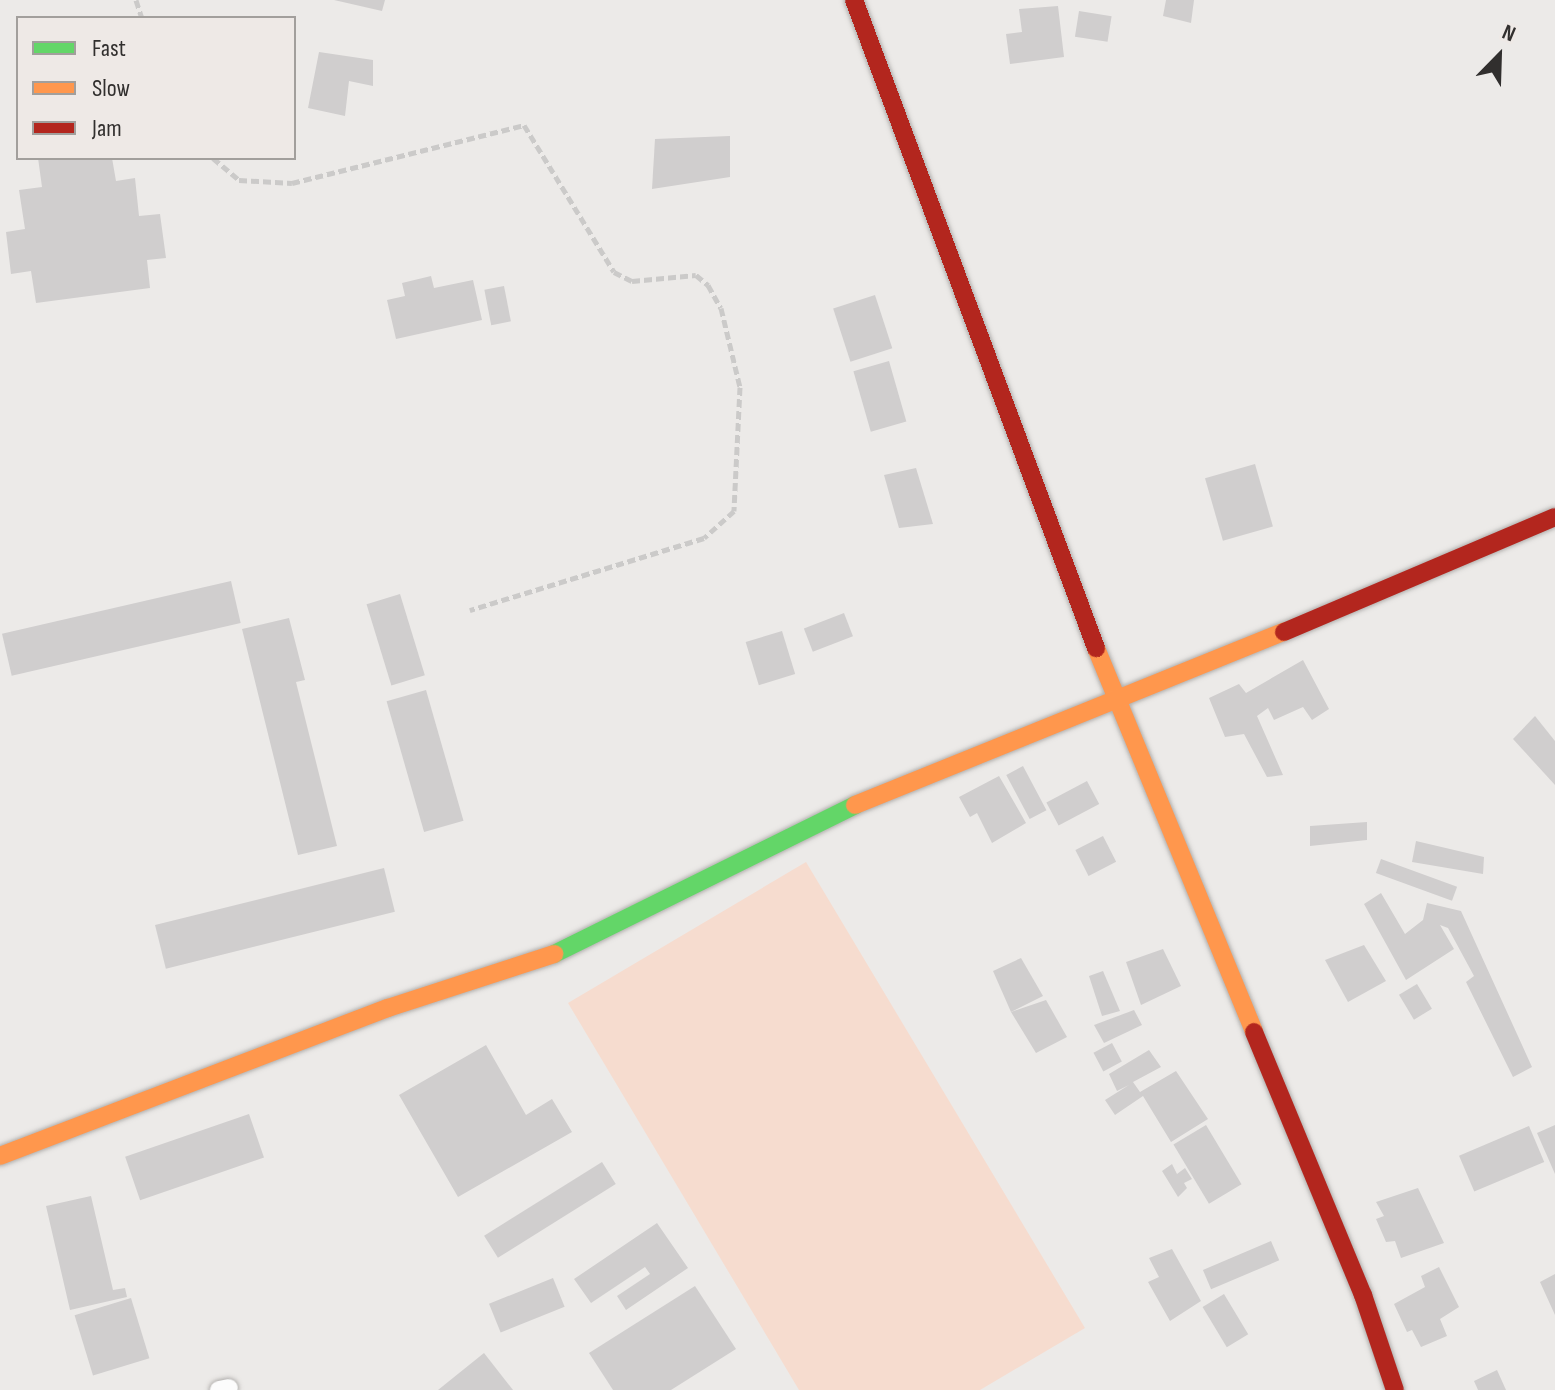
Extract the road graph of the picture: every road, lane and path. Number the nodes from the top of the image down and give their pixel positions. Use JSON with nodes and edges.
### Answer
{"nodes":[{"id":1,"x":854,"y":0,"type":"edge"},
{"id":2,"x":215,"y":160,"type":"edge"},
{"id":3,"x":1555,"y":517,"type":"edge"},
{"id":4,"x":470,"y":610,"type":"dead end"},
{"id":5,"x":1117,"y":703,"type":"junction"},
{"id":6,"x":0,"y":1156,"type":"edge"},
{"id":7,"x":1395,"y":1390,"type":"edge"}],
"edges":[{"from":1,"to":5,"type":"street"},
{"from":2,"to":4,"type":"path"},
{"from":3,"to":5,"type":"street"},
{"from":5,"to":6,"type":"street"},
{"from":5,"to":7,"type":"street"}]}
